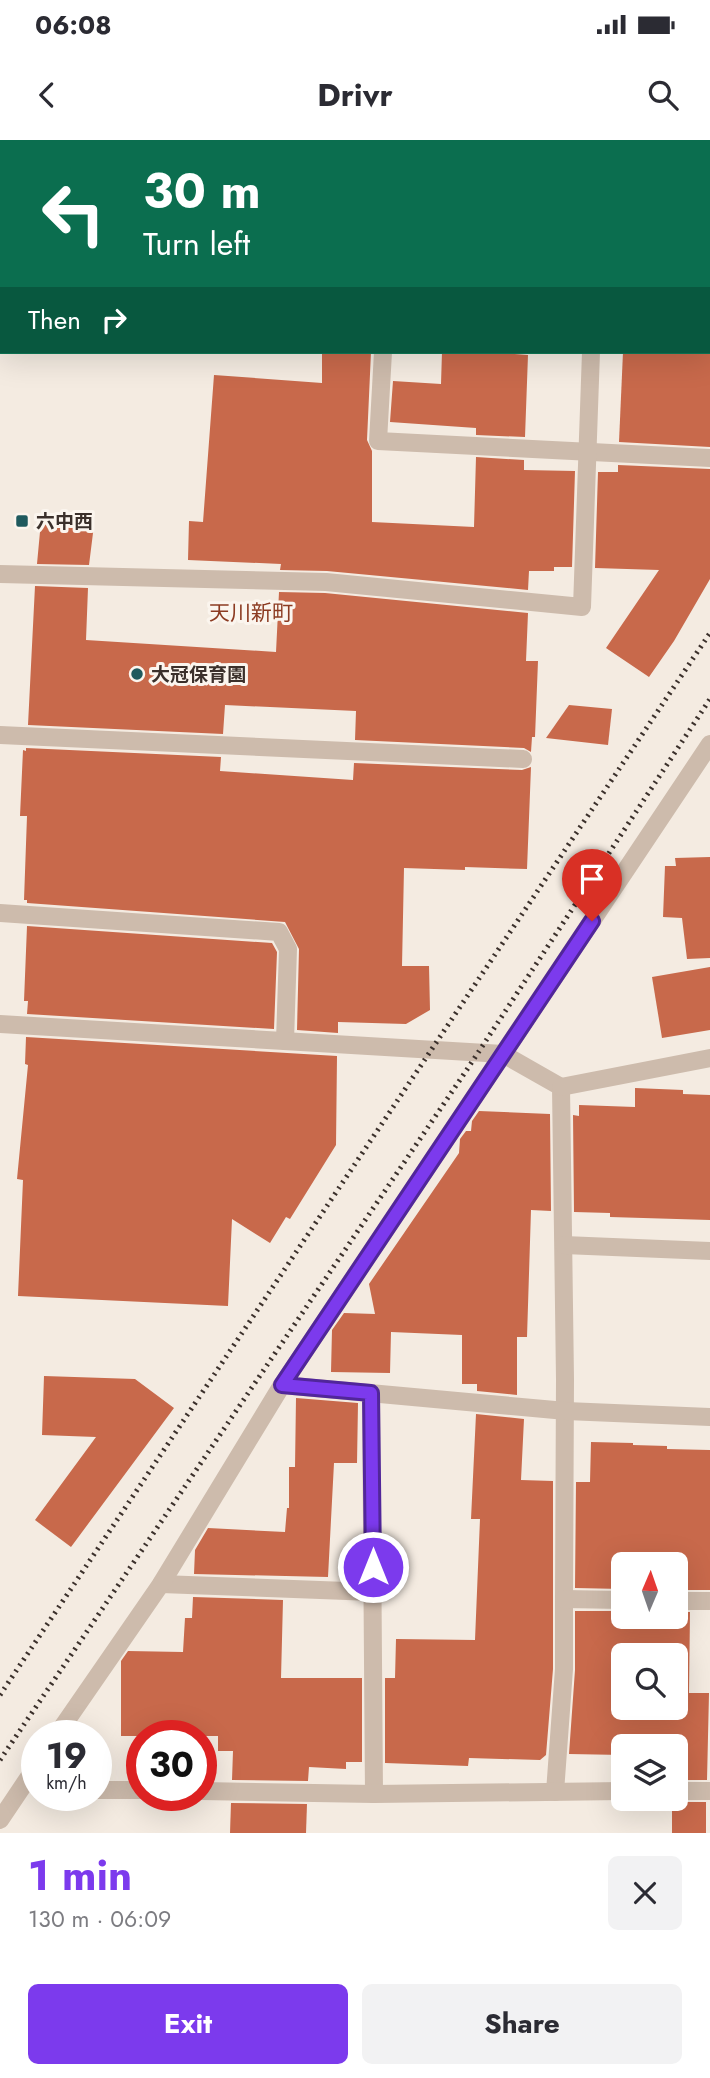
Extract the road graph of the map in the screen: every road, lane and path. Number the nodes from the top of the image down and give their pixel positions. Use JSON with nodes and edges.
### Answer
{"nodes":[{"id":1,"x":383,"y":354,"type":"edge"},
{"id":2,"x":591,"y":354,"type":"edge"},
{"id":3,"x":588,"y":453,"type":"junction"},
{"id":4,"x":710,"y":458,"type":"edge"},
{"id":5,"x":0,"y":574,"type":"edge"},
{"id":6,"x":0,"y":735,"type":"edge"},
{"id":7,"x":710,"y":744,"type":"edge"},
{"id":8,"x":523,"y":759,"type":"dead end"},
{"id":9,"x":0,"y":913,"type":"edge"},
{"id":10,"x":0,"y":1024,"type":"edge"},
{"id":11,"x":285,"y":1041,"type":"junction"},
{"id":12,"x":503,"y":1054,"type":"junction"},
{"id":13,"x":710,"y":1058,"type":"edge"},
{"id":14,"x":561,"y":1087,"type":"junction"},
{"id":15,"x":564,"y":1245,"type":"junction"},
{"id":16,"x":710,"y":1251,"type":"edge"},
{"id":17,"x":282,"y":1385,"type":"junction"},
{"id":18,"x":371,"y":1393,"type":"junction"},
{"id":19,"x":566,"y":1411,"type":"junction"},
{"id":20,"x":710,"y":1417,"type":"edge"},
{"id":21,"x":161,"y":1584,"type":"junction"},
{"id":22,"x":373,"y":1592,"type":"junction"},
{"id":23,"x":564,"y":1600,"type":"junction"},
{"id":24,"x":611,"y":1600,"type":"edge"},
{"id":25,"x":688,"y":1601,"type":"edge"},
{"id":26,"x":710,"y":1601,"type":"edge"},
{"id":27,"x":68,"y":1720,"type":"edge"},
{"id":28,"x":217,"y":1791,"type":"edge"},
{"id":29,"x":611,"y":1791,"type":"edge"},
{"id":30,"x":688,"y":1791,"type":"edge"},
{"id":31,"x":710,"y":1791,"type":"edge"},
{"id":32,"x":555,"y":1792,"type":"junction"},
{"id":33,"x":374,"y":1794,"type":"junction"},
{"id":34,"x":21,"y":1798,"type":"edge"},
{"id":35,"x":0,"y":1820,"type":"edge"}],
"edges":[{"from":1,"to":3,"type":"street"},
{"from":2,"to":3,"type":"street"},
{"from":3,"to":4,"type":"street"},
{"from":3,"to":5,"type":"street"},
{"from":6,"to":8,"type":"street"},
{"from":7,"to":12,"type":"street"},
{"from":9,"to":11,"type":"street"},
{"from":10,"to":11,"type":"street"},
{"from":11,"to":12,"type":"street"},
{"from":12,"to":14,"type":"street"},
{"from":12,"to":17,"type":"street"},
{"from":13,"to":14,"type":"street"},
{"from":14,"to":15,"type":"street"},
{"from":15,"to":16,"type":"street"},
{"from":15,"to":19,"type":"street"},
{"from":17,"to":18,"type":"street"},
{"from":17,"to":21,"type":"street"},
{"from":18,"to":19,"type":"street"},
{"from":18,"to":22,"type":"street"},
{"from":19,"to":20,"type":"street"},
{"from":19,"to":23,"type":"street"},
{"from":21,"to":22,"type":"street"},
{"from":21,"to":27,"type":"street"},
{"from":22,"to":33,"type":"street"},
{"from":23,"to":24,"type":"street"},
{"from":23,"to":32,"type":"street"},
{"from":25,"to":26,"type":"street"},
{"from":28,"to":33,"type":"street"},
{"from":29,"to":32,"type":"street"},
{"from":30,"to":31,"type":"street"},
{"from":32,"to":33,"type":"street"},
{"from":34,"to":35,"type":"street"}]}
